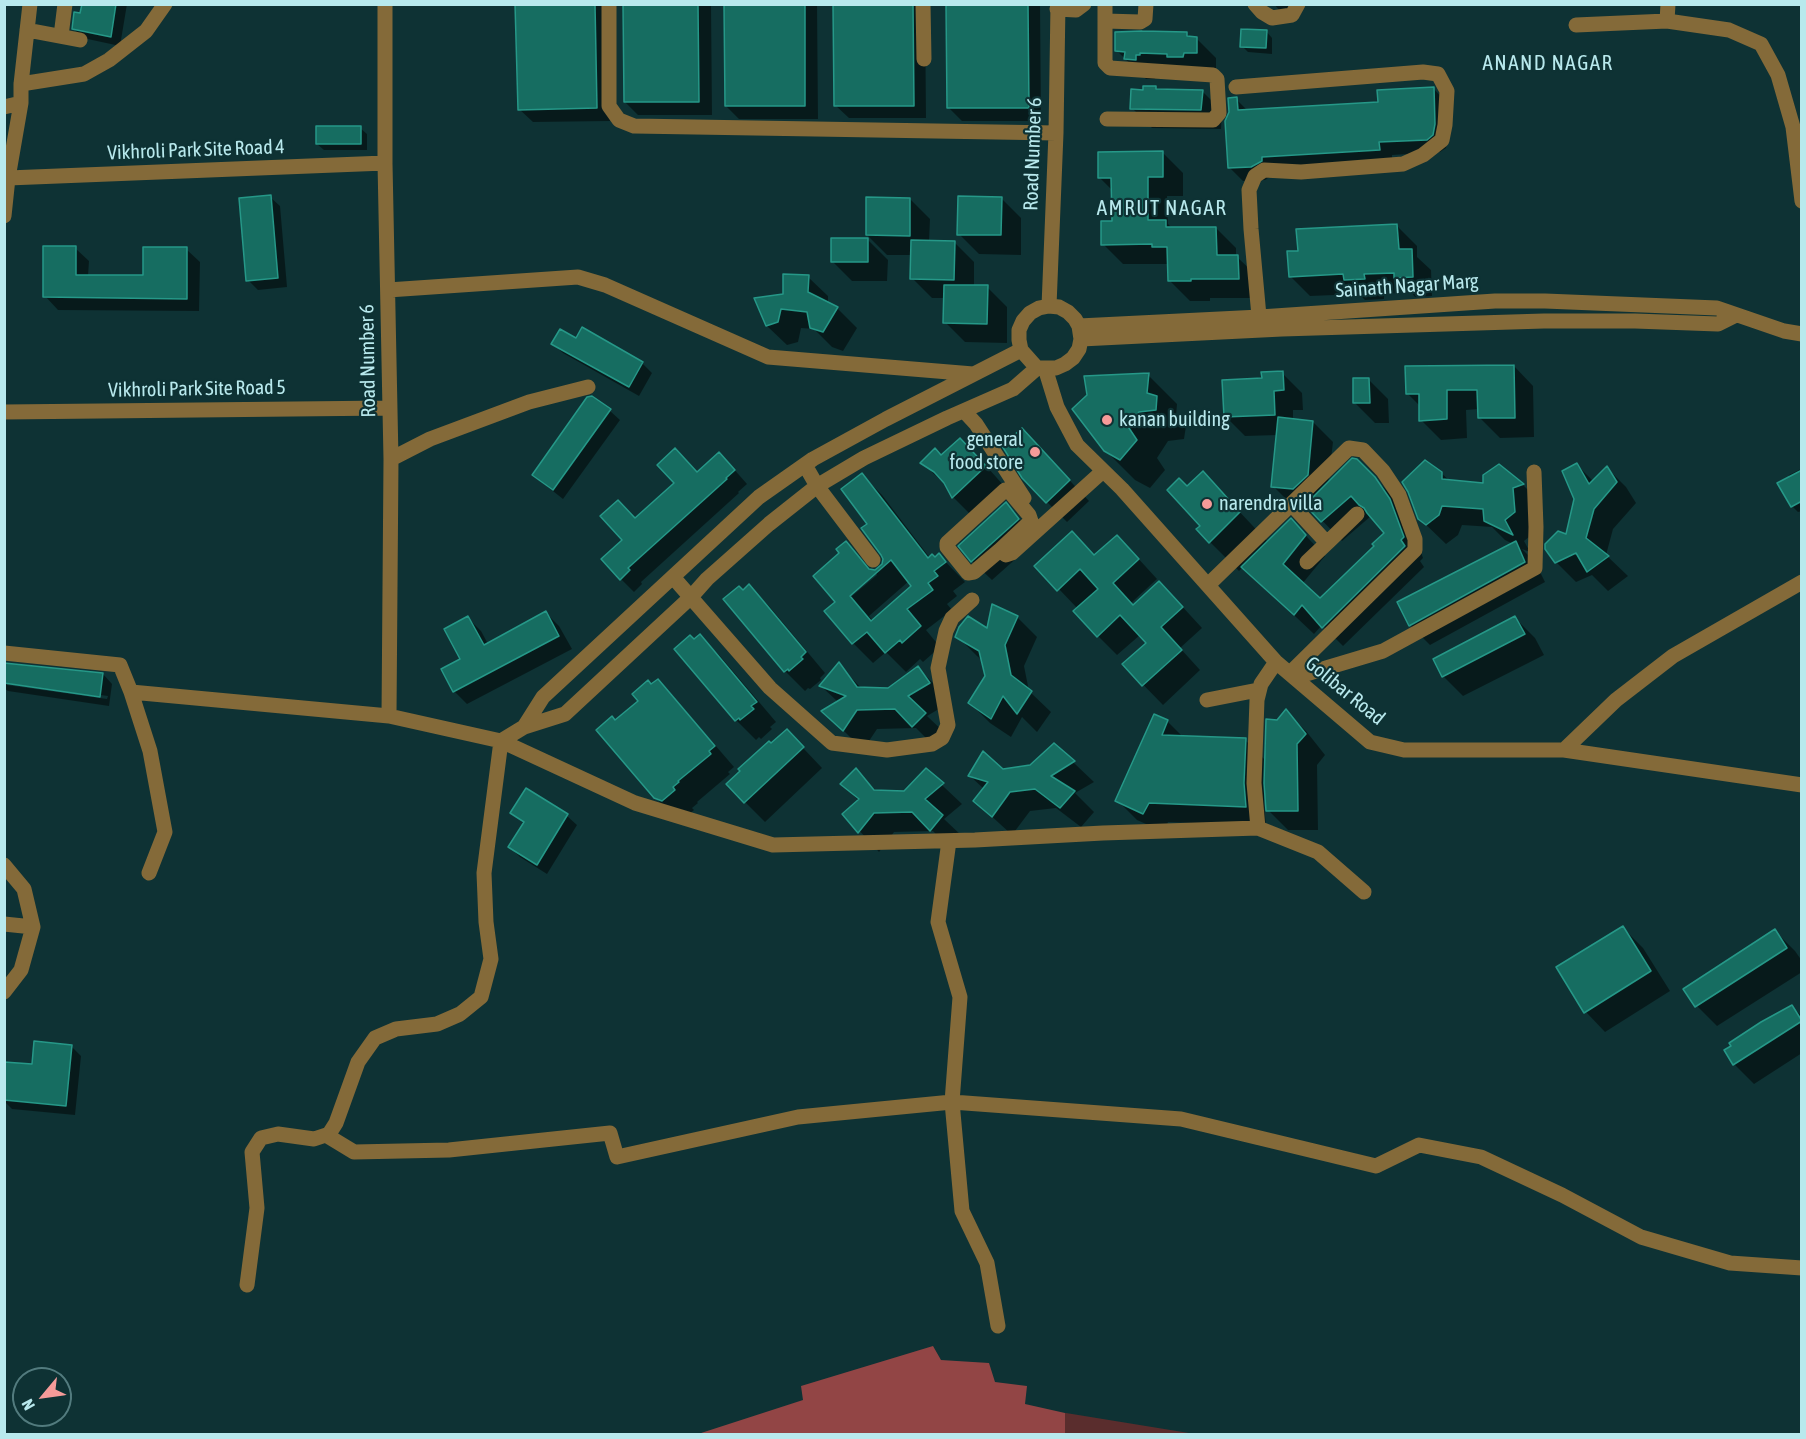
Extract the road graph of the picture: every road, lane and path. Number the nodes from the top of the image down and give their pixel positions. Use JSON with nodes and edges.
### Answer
{"nodes":[{"id":1,"x":30,"y":4,"type":"edge"},
{"id":2,"x":65,"y":4,"type":"edge"},
{"id":3,"x":165,"y":4,"type":"edge"},
{"id":4,"x":385,"y":4,"type":"edge"},
{"id":5,"x":609,"y":4,"type":"edge"},
{"id":6,"x":924,"y":4,"type":"edge"},
{"id":7,"x":1084,"y":4,"type":"edge"},
{"id":8,"x":1105,"y":4,"type":"edge"},
{"id":9,"x":1146,"y":4,"type":"edge"},
{"id":10,"x":1255,"y":4,"type":"edge"},
{"id":11,"x":1299,"y":4,"type":"edge"},
{"id":12,"x":1668,"y":4,"type":"edge"},
{"id":13,"x":1057,"y":7,"type":"edge"},
{"id":14,"x":1105,"y":21,"type":"junction"},
{"id":15,"x":1667,"y":21,"type":"junction"},
{"id":16,"x":1576,"y":25,"type":"dead end"},
{"id":17,"x":27,"y":30,"type":"junction"},
{"id":18,"x":61,"y":36,"type":"junction"},
{"id":19,"x":80,"y":40,"type":"dead end"},
{"id":20,"x":924,"y":59,"type":"dead end"},
{"id":21,"x":21,"y":84,"type":"junction"},
{"id":22,"x":1236,"y":87,"type":"dead end"},
{"id":23,"x":21,"y":103,"type":"junction"},
{"id":24,"x":4,"y":107,"type":"edge"},
{"id":25,"x":1107,"y":119,"type":"dead end"},
{"id":26,"x":1056,"y":133,"type":"junction"},
{"id":27,"x":385,"y":163,"type":"junction"},
{"id":28,"x":8,"y":178,"type":"junction"},
{"id":29,"x":1802,"y":201,"type":"edge"},
{"id":30,"x":4,"y":216,"type":"edge"},
{"id":31,"x":388,"y":290,"type":"junction"},
{"id":32,"x":1545,"y":301,"type":"junction"},
{"id":33,"x":1049,"y":306,"type":"junction"},
{"id":34,"x":1736,"y":315,"type":"junction"},
{"id":35,"x":1544,"y":321,"type":"junction"},
{"id":36,"x":1260,"y":324,"type":"junction"},
{"id":37,"x":1080,"y":332,"type":"junction"},
{"id":38,"x":1802,"y":334,"type":"edge"},
{"id":39,"x":1022,"y":350,"type":"junction"},
{"id":40,"x":1041,"y":368,"type":"junction"},
{"id":41,"x":974,"y":374,"type":"junction"},
{"id":42,"x":588,"y":387,"type":"dead end"},
{"id":43,"x":933,"y":395,"type":"junction"},
{"id":44,"x":390,"y":408,"type":"junction"},
{"id":45,"x":964,"y":411,"type":"junction"},
{"id":46,"x":4,"y":412,"type":"edge"},
{"id":47,"x":947,"y":418,"type":"junction"},
{"id":48,"x":391,"y":459,"type":"junction"},
{"id":49,"x":805,"y":465,"type":"junction"},
{"id":50,"x":1103,"y":471,"type":"junction"},
{"id":51,"x":1534,"y":472,"type":"dead end"},
{"id":52,"x":817,"y":486,"type":"junction"},
{"id":53,"x":1025,"y":500,"type":"dead end"},
{"id":54,"x":1291,"y":504,"type":"junction"},
{"id":55,"x":1356,"y":514,"type":"dead end"},
{"id":56,"x":1327,"y":543,"type":"junction"},
{"id":57,"x":1000,"y":550,"type":"junction"},
{"id":58,"x":873,"y":560,"type":"dead end"},
{"id":59,"x":1307,"y":562,"type":"dead end"},
{"id":60,"x":673,"y":577,"type":"junction"},
{"id":61,"x":1802,"y":582,"type":"edge"},
{"id":62,"x":1208,"y":585,"type":"junction"},
{"id":63,"x":691,"y":597,"type":"junction"},
{"id":64,"x":972,"y":600,"type":"dead end"},
{"id":65,"x":594,"y":648,"type":"junction"},
{"id":66,"x":4,"y":653,"type":"edge"},
{"id":67,"x":1276,"y":662,"type":"junction"},
{"id":68,"x":612,"y":670,"type":"junction"},
{"id":69,"x":1293,"y":675,"type":"junction"},
{"id":70,"x":1258,"y":690,"type":"junction"},
{"id":71,"x":131,"y":692,"type":"junction"},
{"id":72,"x":1207,"y":700,"type":"dead end"},
{"id":73,"x":389,"y":716,"type":"junction"},
{"id":74,"x":524,"y":727,"type":"junction"},
{"id":75,"x":501,"y":741,"type":"junction"},
{"id":76,"x":1564,"y":750,"type":"junction"},
{"id":77,"x":1802,"y":785,"type":"edge"},
{"id":78,"x":1258,"y":828,"type":"junction"},
{"id":79,"x":949,"y":841,"type":"junction"},
{"id":80,"x":4,"y":865,"type":"edge"},
{"id":81,"x":149,"y":873,"type":"dead end"},
{"id":82,"x":1364,"y":892,"type":"dead end"},
{"id":83,"x":4,"y":924,"type":"edge"},
{"id":84,"x":33,"y":927,"type":"junction"},
{"id":85,"x":4,"y":993,"type":"edge"},
{"id":86,"x":952,"y":1102,"type":"junction"},
{"id":87,"x":326,"y":1135,"type":"junction"},
{"id":88,"x":1802,"y":1268,"type":"edge"},
{"id":89,"x":248,"y":1285,"type":"dead end"},
{"id":90,"x":998,"y":1326,"type":"dead end"}],
"edges":[{"from":1,"to":17,"type":"street"},
{"from":2,"to":18,"type":"street"},
{"from":3,"to":21,"type":"street"},
{"from":4,"to":27,"type":"street","name":"Road Number 6"},
{"from":5,"to":26,"type":"street"},
{"from":6,"to":20,"type":"street"},
{"from":7,"to":13,"type":"street"},
{"from":8,"to":14,"type":"street"},
{"from":9,"to":14,"type":"street"},
{"from":10,"to":11,"type":"street"},
{"from":12,"to":15,"type":"street"},
{"from":13,"to":26,"type":"street","name":"Road Number 6"},
{"from":14,"to":25,"type":"street"},
{"from":15,"to":16,"type":"street"},
{"from":15,"to":29,"type":"street"},
{"from":17,"to":18,"type":"street"},
{"from":17,"to":21,"type":"street"},
{"from":18,"to":19,"type":"street"},
{"from":21,"to":23,"type":"street"},
{"from":22,"to":36,"type":"street"},
{"from":23,"to":24,"type":"street"},
{"from":23,"to":28,"type":"street"},
{"from":26,"to":33,"type":"street","name":"Road Number 6"},
{"from":27,"to":28,"type":"street","name":"Vikhroli Park Site Road 4"},
{"from":27,"to":31,"type":"street","name":"Road Number 6"},
{"from":28,"to":30,"type":"street"},
{"from":31,"to":41,"type":"street"},
{"from":31,"to":44,"type":"street","name":"Road Number 6"},
{"from":32,"to":34,"type":"street","name":"Sainath Nagar Marg"},
{"from":32,"to":35,"type":"street"},
{"from":32,"to":36,"type":"street","name":"Sainath Nagar Marg"},
{"from":33,"to":37,"type":"street"},
{"from":33,"to":39,"type":"street"},
{"from":34,"to":35,"type":"street"},
{"from":34,"to":38,"type":"street","name":"Sainath Nagar Marg"},
{"from":35,"to":36,"type":"street"},
{"from":36,"to":37,"type":"street","name":"Sainath Nagar Marg"},
{"from":37,"to":40,"type":"street"},
{"from":39,"to":40,"type":"street","name":"Golibar Road"},
{"from":39,"to":41,"type":"street"},
{"from":40,"to":45,"type":"street"},
{"from":40,"to":50,"type":"street","name":"Golibar Road"},
{"from":41,"to":43,"type":"street"},
{"from":42,"to":48,"type":"street"},
{"from":43,"to":47,"type":"street"},
{"from":43,"to":49,"type":"street"},
{"from":44,"to":46,"type":"street","name":"Vikhroli Park Site Road 5"},
{"from":44,"to":48,"type":"street","name":"Road Number 6"},
{"from":45,"to":47,"type":"street"},
{"from":45,"to":53,"type":"street"},
{"from":47,"to":52,"type":"street"},
{"from":48,"to":73,"type":"street","name":"Road Number 6"},
{"from":49,"to":52,"type":"street"},
{"from":49,"to":60,"type":"street"},
{"from":50,"to":57,"type":"street"},
{"from":50,"to":62,"type":"street","name":"Golibar Road"},
{"from":51,"to":69,"type":"street"},
{"from":52,"to":58,"type":"street"},
{"from":52,"to":63,"type":"street"},
{"from":54,"to":56,"type":"street"},
{"from":54,"to":62,"type":"street"},
{"from":54,"to":69,"type":"street"},
{"from":55,"to":56,"type":"street"},
{"from":56,"to":59,"type":"street"},
{"from":57,"to":57,"type":"street"},
{"from":60,"to":63,"type":"street"},
{"from":60,"to":65,"type":"street"},
{"from":61,"to":76,"type":"street"},
{"from":62,"to":67,"type":"street","name":"Golibar Road"},
{"from":63,"to":64,"type":"street"},
{"from":63,"to":68,"type":"street"},
{"from":65,"to":68,"type":"street"},
{"from":65,"to":74,"type":"street"},
{"from":66,"to":71,"type":"street"},
{"from":67,"to":69,"type":"street","name":"Golibar Road"},
{"from":67,"to":70,"type":"street"},
{"from":68,"to":74,"type":"street"},
{"from":69,"to":76,"type":"street","name":"Golibar Road"},
{"from":70,"to":72,"type":"street"},
{"from":70,"to":78,"type":"street"},
{"from":71,"to":73,"type":"street"},
{"from":71,"to":81,"type":"street"},
{"from":73,"to":75,"type":"street"},
{"from":74,"to":75,"type":"street"},
{"from":75,"to":79,"type":"street"},
{"from":75,"to":87,"type":"street"},
{"from":76,"to":77,"type":"street","name":"Golibar Road"},
{"from":78,"to":79,"type":"street"},
{"from":78,"to":82,"type":"street"},
{"from":79,"to":86,"type":"street"},
{"from":80,"to":84,"type":"street"},
{"from":83,"to":84,"type":"street"},
{"from":84,"to":85,"type":"street"},
{"from":86,"to":87,"type":"street"},
{"from":86,"to":88,"type":"street"},
{"from":86,"to":90,"type":"street"},
{"from":87,"to":89,"type":"street"}]}
